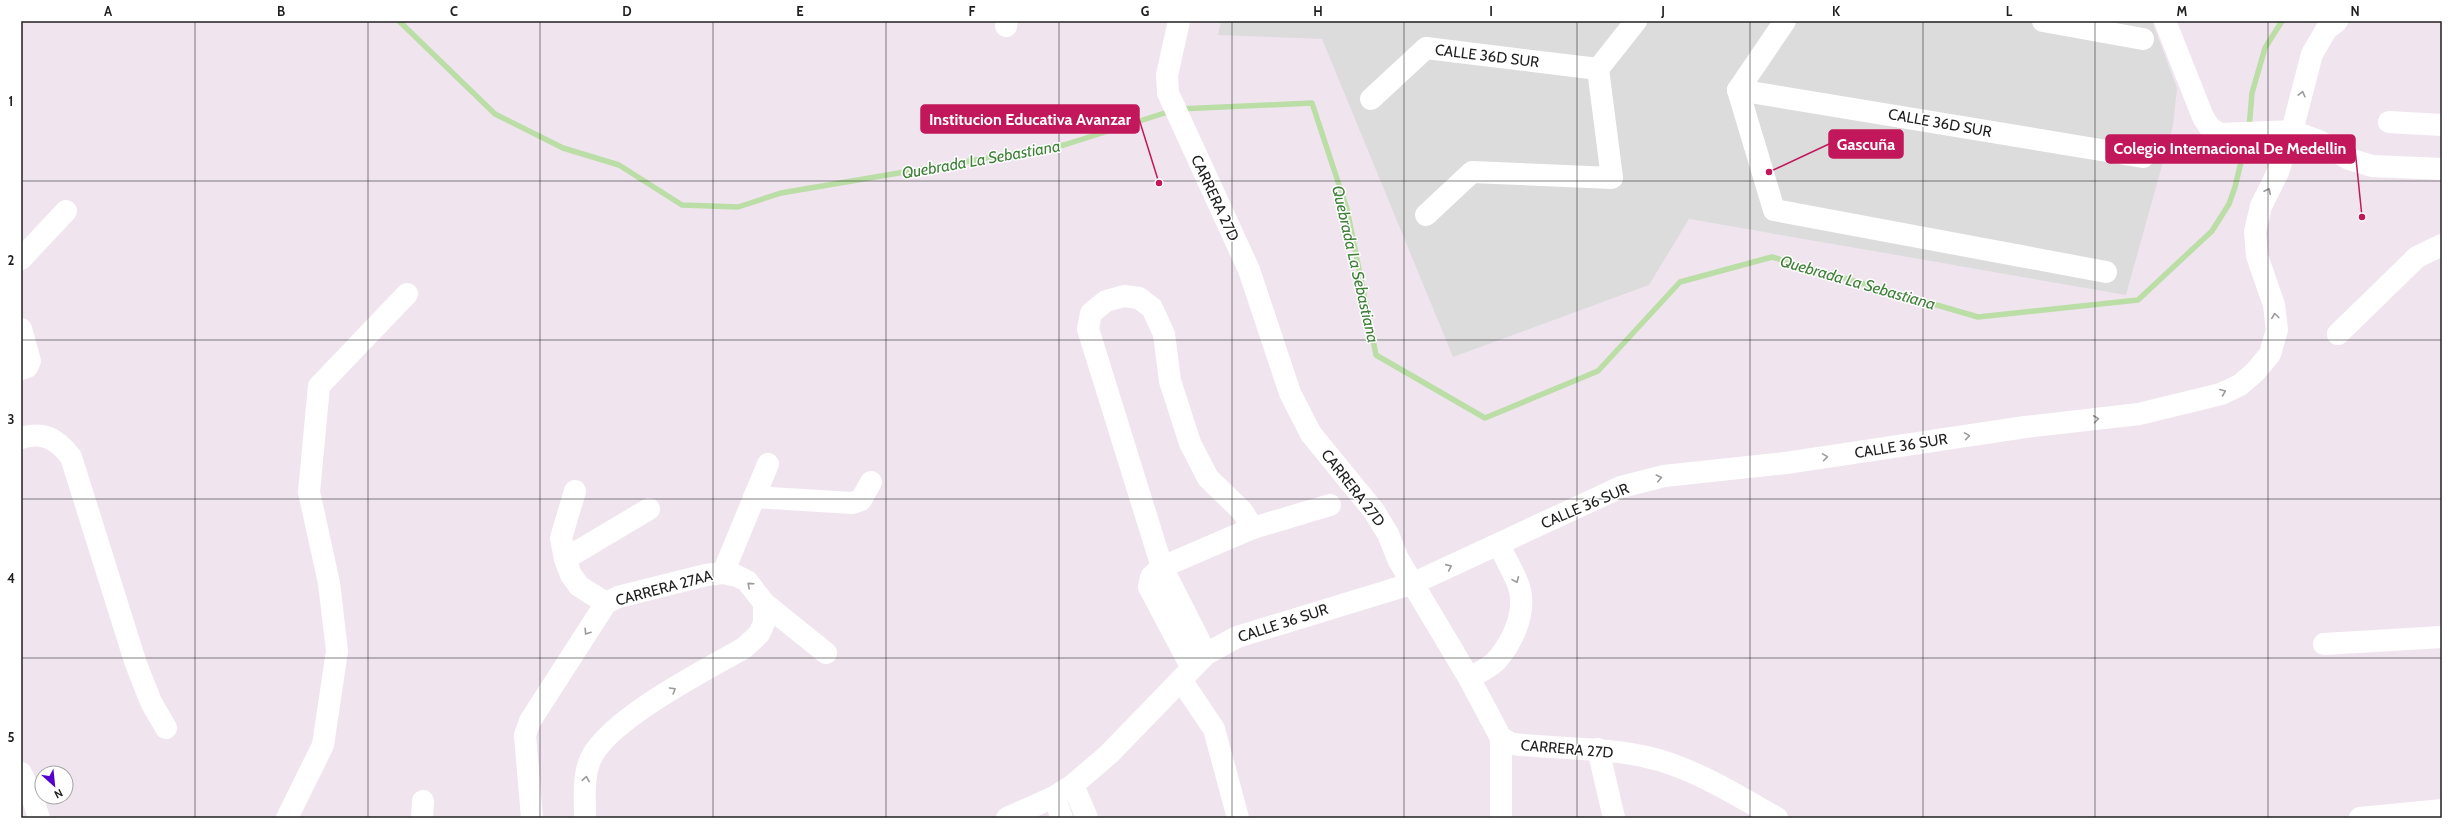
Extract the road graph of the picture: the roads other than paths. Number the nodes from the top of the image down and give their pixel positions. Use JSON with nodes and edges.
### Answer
{"nodes":[{"id":1,"x":1179,"y":21,"type":"edge"},
{"id":2,"x":1636,"y":21,"type":"edge"},
{"id":3,"x":1785,"y":21,"type":"edge"},
{"id":4,"x":2043,"y":21,"type":"edge"},
{"id":5,"x":2165,"y":21,"type":"edge"},
{"id":6,"x":2337,"y":21,"type":"edge"},
{"id":7,"x":2143,"y":39,"type":"dead end"},
{"id":8,"x":1598,"y":69,"type":"junction"},
{"id":9,"x":1738,"y":90,"type":"junction"},
{"id":10,"x":1371,"y":99,"type":"dead end"},
{"id":11,"x":2389,"y":122,"type":"dead end"},
{"id":12,"x":2442,"y":125,"type":"edge"},
{"id":13,"x":2285,"y":131,"type":"junction"},
{"id":14,"x":2143,"y":157,"type":"dead end"},
{"id":15,"x":2442,"y":169,"type":"edge"},
{"id":16,"x":66,"y":210,"type":"dead end"},
{"id":17,"x":1426,"y":215,"type":"dead end"},
{"id":18,"x":2442,"y":245,"type":"edge"},
{"id":19,"x":21,"y":259,"type":"edge"},
{"id":20,"x":2106,"y":272,"type":"dead end"},
{"id":21,"x":407,"y":294,"type":"dead end"},
{"id":22,"x":21,"y":329,"type":"edge"},
{"id":23,"x":2338,"y":334,"type":"dead end"},
{"id":24,"x":21,"y":369,"type":"edge"},
{"id":25,"x":21,"y":438,"type":"edge"},
{"id":26,"x":768,"y":464,"type":"dead end"},
{"id":27,"x":871,"y":482,"type":"dead end"},
{"id":28,"x":575,"y":491,"type":"dead end"},
{"id":29,"x":754,"y":497,"type":"junction"},
{"id":30,"x":1330,"y":504,"type":"dead end"},
{"id":31,"x":649,"y":509,"type":"dead end"},
{"id":32,"x":1253,"y":528,"type":"junction"},
{"id":33,"x":1499,"y":545,"type":"junction"},
{"id":34,"x":565,"y":559,"type":"junction"},
{"id":35,"x":1162,"y":567,"type":"junction"},
{"id":36,"x":723,"y":573,"type":"junction"},
{"id":37,"x":1414,"y":583,"type":"junction"},
{"id":38,"x":606,"y":603,"type":"junction"},
{"id":39,"x":764,"y":603,"type":"junction"},
{"id":40,"x":2442,"y":637,"type":"edge"},
{"id":41,"x":2324,"y":644,"type":"dead end"},
{"id":42,"x":826,"y":653,"type":"dead end"},
{"id":43,"x":1193,"y":667,"type":"junction"},
{"id":44,"x":1470,"y":678,"type":"junction"},
{"id":45,"x":166,"y":728,"type":"dead end"},
{"id":46,"x":1501,"y":738,"type":"junction"},
{"id":47,"x":1598,"y":749,"type":"junction"},
{"id":48,"x":21,"y":773,"type":"edge"},
{"id":49,"x":1073,"y":785,"type":"junction"},
{"id":50,"x":26,"y":795,"type":"edge"},
{"id":51,"x":1054,"y":797,"type":"junction"},
{"id":52,"x":2442,"y":810,"type":"edge"},
{"id":53,"x":39,"y":818,"type":"edge"},
{"id":54,"x":287,"y":818,"type":"edge"},
{"id":55,"x":532,"y":818,"type":"edge"},
{"id":56,"x":585,"y":818,"type":"edge"},
{"id":57,"x":1007,"y":818,"type":"edge"},
{"id":58,"x":1034,"y":818,"type":"edge"},
{"id":59,"x":1062,"y":818,"type":"edge"},
{"id":60,"x":1087,"y":818,"type":"edge"},
{"id":61,"x":1238,"y":818,"type":"edge"},
{"id":62,"x":1501,"y":818,"type":"edge"},
{"id":63,"x":1614,"y":818,"type":"edge"},
{"id":64,"x":1777,"y":818,"type":"edge"},
{"id":65,"x":2360,"y":818,"type":"edge"}],
"edges":[{"from":1,"to":37,"type":"street","name":"CARRERA 27D"},
{"from":2,"to":8,"type":"street"},
{"from":3,"to":9,"type":"street"},
{"from":4,"to":7,"type":"street"},
{"from":5,"to":13,"type":"street"},
{"from":13,"to":6,"type":"street","one_way":true},
{"from":8,"to":10,"type":"street","name":"CALLE 36D SUR"},
{"from":8,"to":17,"type":"street"},
{"from":9,"to":14,"type":"street","name":"CALLE 36D SUR"},
{"from":9,"to":20,"type":"street"},
{"from":11,"to":12,"type":"street"},
{"from":13,"to":15,"type":"street"},
{"from":33,"to":13,"type":"street","name":"CALLE 36 SUR","one_way":true},
{"from":16,"to":19,"type":"street"},
{"from":18,"to":23,"type":"street"},
{"from":21,"to":54,"type":"street"},
{"from":22,"to":24,"type":"street"},
{"from":25,"to":45,"type":"street"},
{"from":26,"to":29,"type":"street"},
{"from":27,"to":29,"type":"street"},
{"from":28,"to":34,"type":"street"},
{"from":29,"to":36,"type":"street"},
{"from":30,"to":32,"type":"street"},
{"from":31,"to":34,"type":"street"},
{"from":32,"to":35,"type":"street"},
{"from":32,"to":35,"type":"street"},
{"from":37,"to":33,"type":"street","name":"CALLE 36 SUR","one_way":true},
{"from":33,"to":44,"type":"street","one_way":true},
{"from":34,"to":38,"type":"street"},
{"from":35,"to":43,"type":"street"},
{"from":36,"to":38,"type":"street","name":"CARRERA 27AA"},
{"from":39,"to":36,"type":"street","name":"CARRERA 27AA","one_way":true},
{"from":37,"to":43,"type":"street","name":"CALLE 36 SUR"},
{"from":37,"to":44,"type":"street","name":"CARRERA 27D"},
{"from":38,"to":55,"type":"street","name":"CARRERA 27AA","one_way":true},
{"from":39,"to":42,"type":"street","name":"CARRERA 27AA"},
{"from":56,"to":39,"type":"street","one_way":true},
{"from":40,"to":41,"type":"street"},
{"from":43,"to":49,"type":"street","name":"CALLE 36 SUR"},
{"from":43,"to":61,"type":"street"},
{"from":44,"to":46,"type":"street","name":"CARRERA 27D"},
{"from":46,"to":47,"type":"street","name":"CARRERA 27D"},
{"from":46,"to":62,"type":"street"},
{"from":47,"to":63,"type":"street"},
{"from":47,"to":64,"type":"street","name":"CARRERA 27D"},
{"from":48,"to":50,"type":"street"},
{"from":49,"to":51,"type":"street","name":"CALLE 36 SUR"},
{"from":49,"to":60,"type":"street"},
{"from":50,"to":53,"type":"street"},
{"from":51,"to":57,"type":"street","name":"CALLE 36 SUR"},
{"from":51,"to":58,"type":"street","name":"CALLE 36 SUR"},
{"from":51,"to":59,"type":"street"},
{"from":52,"to":65,"type":"street"}]}
